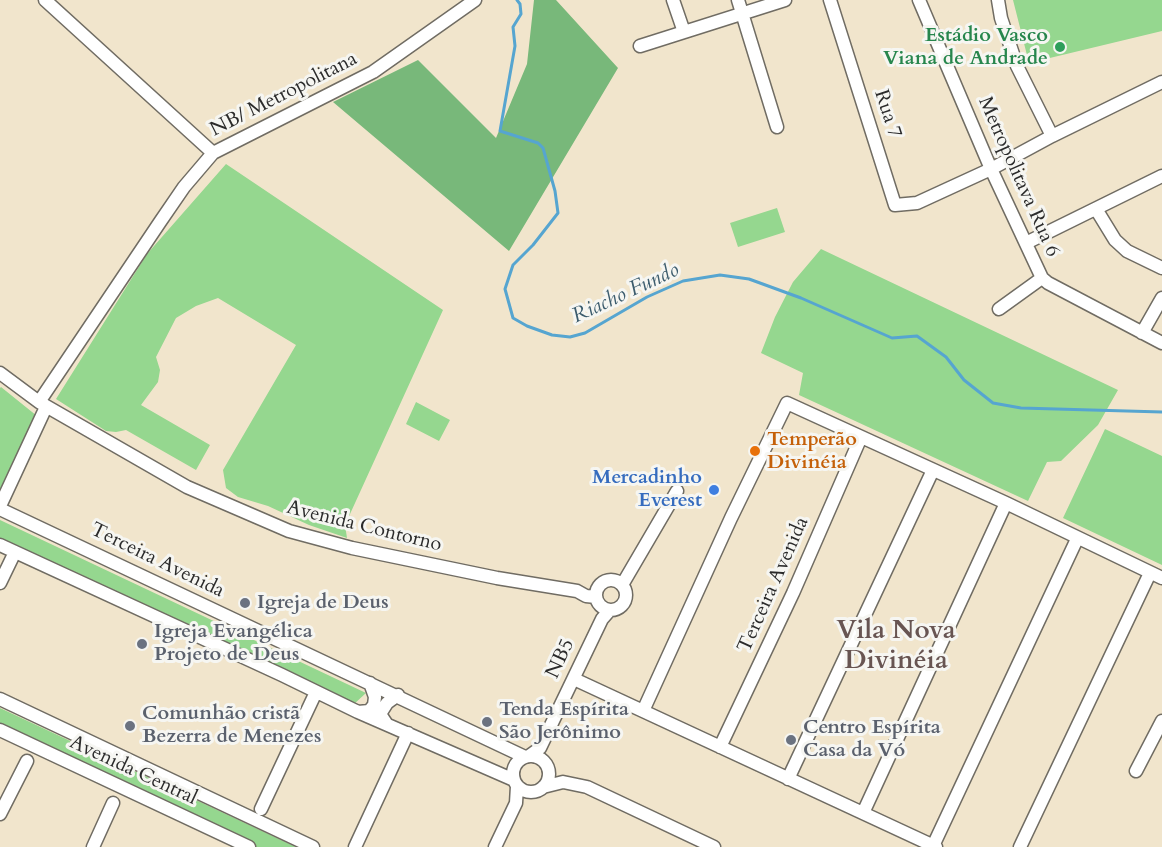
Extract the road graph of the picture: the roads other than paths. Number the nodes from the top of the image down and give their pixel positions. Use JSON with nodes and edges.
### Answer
{"nodes":[{"id":1,"x":45,"y":0,"type":"edge"},
{"id":2,"x":673,"y":0,"type":"edge"},
{"id":3,"x":738,"y":0,"type":"edge"},
{"id":4,"x":785,"y":0,"type":"edge"},
{"id":5,"x":830,"y":0,"type":"edge"},
{"id":6,"x":919,"y":0,"type":"edge"},
{"id":7,"x":998,"y":0,"type":"edge"},
{"id":8,"x":472,"y":2,"type":"edge"},
{"id":9,"x":743,"y":14,"type":"junction"},
{"id":10,"x":684,"y":32,"type":"junction"},
{"id":11,"x":640,"y":46,"type":"dead end"},
{"id":12,"x":1162,"y":82,"type":"edge"},
{"id":13,"x":777,"y":127,"type":"dead end"},
{"id":14,"x":1052,"y":136,"type":"junction"},
{"id":15,"x":213,"y":153,"type":"junction"},
{"id":16,"x":991,"y":169,"type":"junction"},
{"id":17,"x":1162,"y":176,"type":"edge"},
{"id":18,"x":1096,"y":209,"type":"junction"},
{"id":19,"x":1026,"y":243,"type":"junction"},
{"id":20,"x":1162,"y":268,"type":"edge"},
{"id":21,"x":1042,"y":278,"type":"junction"},
{"id":22,"x":1162,"y":298,"type":"edge"},
{"id":23,"x":999,"y":309,"type":"dead end"},
{"id":24,"x":1142,"y":333,"type":"junction"},
{"id":25,"x":1162,"y":343,"type":"edge"},
{"id":26,"x":0,"y":373,"type":"edge"},
{"id":27,"x":42,"y":405,"type":"junction"},
{"id":28,"x":861,"y":437,"type":"junction"},
{"id":29,"x":933,"y":470,"type":"junction"},
{"id":30,"x":677,"y":491,"type":"dead end"},
{"id":31,"x":1006,"y":503,"type":"junction"},
{"id":32,"x":0,"y":507,"type":"edge"},
{"id":33,"x":1077,"y":539,"type":"junction"},
{"id":34,"x":0,"y":545,"type":"edge"},
{"id":35,"x":15,"y":552,"type":"junction"},
{"id":36,"x":1156,"y":576,"type":"edge"},
{"id":37,"x":0,"y":583,"type":"edge"},
{"id":38,"x":622,"y":585,"type":"junction"},
{"id":39,"x":601,"y":605,"type":"junction"},
{"id":40,"x":574,"y":679,"type":"junction"},
{"id":41,"x":370,"y":683,"type":"junction"},
{"id":42,"x":316,"y":692,"type":"junction"},
{"id":43,"x":398,"y":695,"type":"junction"},
{"id":44,"x":0,"y":699,"type":"edge"},
{"id":45,"x":643,"y":711,"type":"junction"},
{"id":46,"x":358,"y":712,"type":"junction"},
{"id":47,"x":1162,"y":721,"type":"edge"},
{"id":48,"x":386,"y":723,"type":"junction"},
{"id":49,"x":0,"y":730,"type":"edge"},
{"id":50,"x":408,"y":733,"type":"junction"},
{"id":51,"x":720,"y":747,"type":"junction"},
{"id":52,"x":527,"y":757,"type":"junction"},
{"id":53,"x":544,"y":760,"type":"junction"},
{"id":54,"x":27,"y":761,"type":"dead end"},
{"id":55,"x":1136,"y":771,"type":"dead end"},
{"id":56,"x":788,"y":780,"type":"junction"},
{"id":57,"x":563,"y":782,"type":"junction"},
{"id":58,"x":516,"y":783,"type":"junction"},
{"id":59,"x":537,"y":790,"type":"junction"},
{"id":60,"x":113,"y":803,"type":"dead end"},
{"id":61,"x":516,"y":803,"type":"junction"},
{"id":62,"x":261,"y":809,"type":"dead end"},
{"id":63,"x":863,"y":813,"type":"junction"},
{"id":64,"x":0,"y":814,"type":"edge"},
{"id":65,"x":935,"y":846,"type":"edge"},
{"id":66,"x":93,"y":847,"type":"edge"},
{"id":67,"x":249,"y":847,"type":"edge"},
{"id":68,"x":313,"y":847,"type":"edge"},
{"id":69,"x":355,"y":847,"type":"edge"},
{"id":70,"x":495,"y":847,"type":"edge"},
{"id":71,"x":714,"y":847,"type":"edge"},
{"id":72,"x":1020,"y":847,"type":"edge"}],
"edges":[{"from":1,"to":15,"type":"street"},
{"from":2,"to":10,"type":"street"},
{"from":3,"to":9,"type":"street"},
{"from":4,"to":9,"type":"street"},
{"from":5,"to":16,"type":"street","name":"Rua 7"},
{"from":6,"to":16,"type":"street","name":"Metropolitava Rua 6"},
{"from":7,"to":14,"type":"street"},
{"from":8,"to":15,"type":"street","name":"NB/ Metropolitana"},
{"from":9,"to":10,"type":"street"},
{"from":9,"to":13,"type":"street"},
{"from":10,"to":11,"type":"street"},
{"from":12,"to":14,"type":"street"},
{"from":14,"to":16,"type":"street"},
{"from":15,"to":27,"type":"street","name":"NB/ Metropolitana"},
{"from":16,"to":19,"type":"street","name":"Metropolitava Rua 6"},
{"from":17,"to":18,"type":"street"},
{"from":18,"to":19,"type":"street"},
{"from":18,"to":20,"type":"street"},
{"from":19,"to":21,"type":"street","name":"Metropolitava Rua 6"},
{"from":21,"to":23,"type":"street"},
{"from":21,"to":24,"type":"street","name":"Metropolitava Rua 6"},
{"from":22,"to":24,"type":"street"},
{"from":24,"to":25,"type":"street","name":"Metropolitava Rua 6"},
{"from":26,"to":27,"type":"street","name":"Avenida Contorno"},
{"from":27,"to":32,"type":"street","name":"NB/ Metropolitana"},
{"from":27,"to":39,"type":"street","name":"Avenida Contorno"},
{"from":28,"to":29,"type":"street"},
{"from":28,"to":45,"type":"street"},
{"from":28,"to":51,"type":"street","name":"Terceira Avenida"},
{"from":29,"to":31,"type":"street"},
{"from":29,"to":56,"type":"street"},
{"from":30,"to":38,"type":"street"},
{"from":31,"to":33,"type":"street"},
{"from":31,"to":63,"type":"street"},
{"from":32,"to":41,"type":"street","name":"Terceira Avenida"},
{"from":33,"to":36,"type":"street"},
{"from":33,"to":65,"type":"street"},
{"from":34,"to":35,"type":"street"},
{"from":35,"to":37,"type":"street"},
{"from":35,"to":42,"type":"street"},
{"from":36,"to":72,"type":"street"},
{"from":38,"to":39,"type":"street"},
{"from":38,"to":39,"type":"street"},
{"from":39,"to":40,"type":"street","name":"NB5"},
{"from":40,"to":45,"type":"street"},
{"from":40,"to":53,"type":"street","name":"NB5"},
{"from":41,"to":43,"type":"street","name":"Terceira Avenida"},
{"from":41,"to":46,"type":"street"},
{"from":42,"to":46,"type":"street"},
{"from":42,"to":62,"type":"street"},
{"from":43,"to":48,"type":"street"},
{"from":43,"to":52,"type":"street","name":"Terceira Avenida"},
{"from":44,"to":68,"type":"street","name":"Avenida Central"},
{"from":45,"to":51,"type":"street"},
{"from":46,"to":48,"type":"street"},
{"from":47,"to":55,"type":"street"},
{"from":48,"to":50,"type":"street"},
{"from":49,"to":67,"type":"street","name":"Avenida Central"},
{"from":50,"to":58,"type":"street"},
{"from":50,"to":69,"type":"street"},
{"from":51,"to":56,"type":"street"},
{"from":52,"to":53,"type":"street","name":"NB5"},
{"from":52,"to":58,"type":"street"},
{"from":53,"to":57,"type":"street"},
{"from":53,"to":59,"type":"street"},
{"from":54,"to":64,"type":"street"},
{"from":56,"to":63,"type":"street"},
{"from":57,"to":59,"type":"street"},
{"from":57,"to":71,"type":"street"},
{"from":58,"to":59,"type":"street"},
{"from":58,"to":61,"type":"street"},
{"from":59,"to":61,"type":"street"},
{"from":60,"to":66,"type":"street"},
{"from":61,"to":70,"type":"street"},
{"from":63,"to":65,"type":"street"}]}
